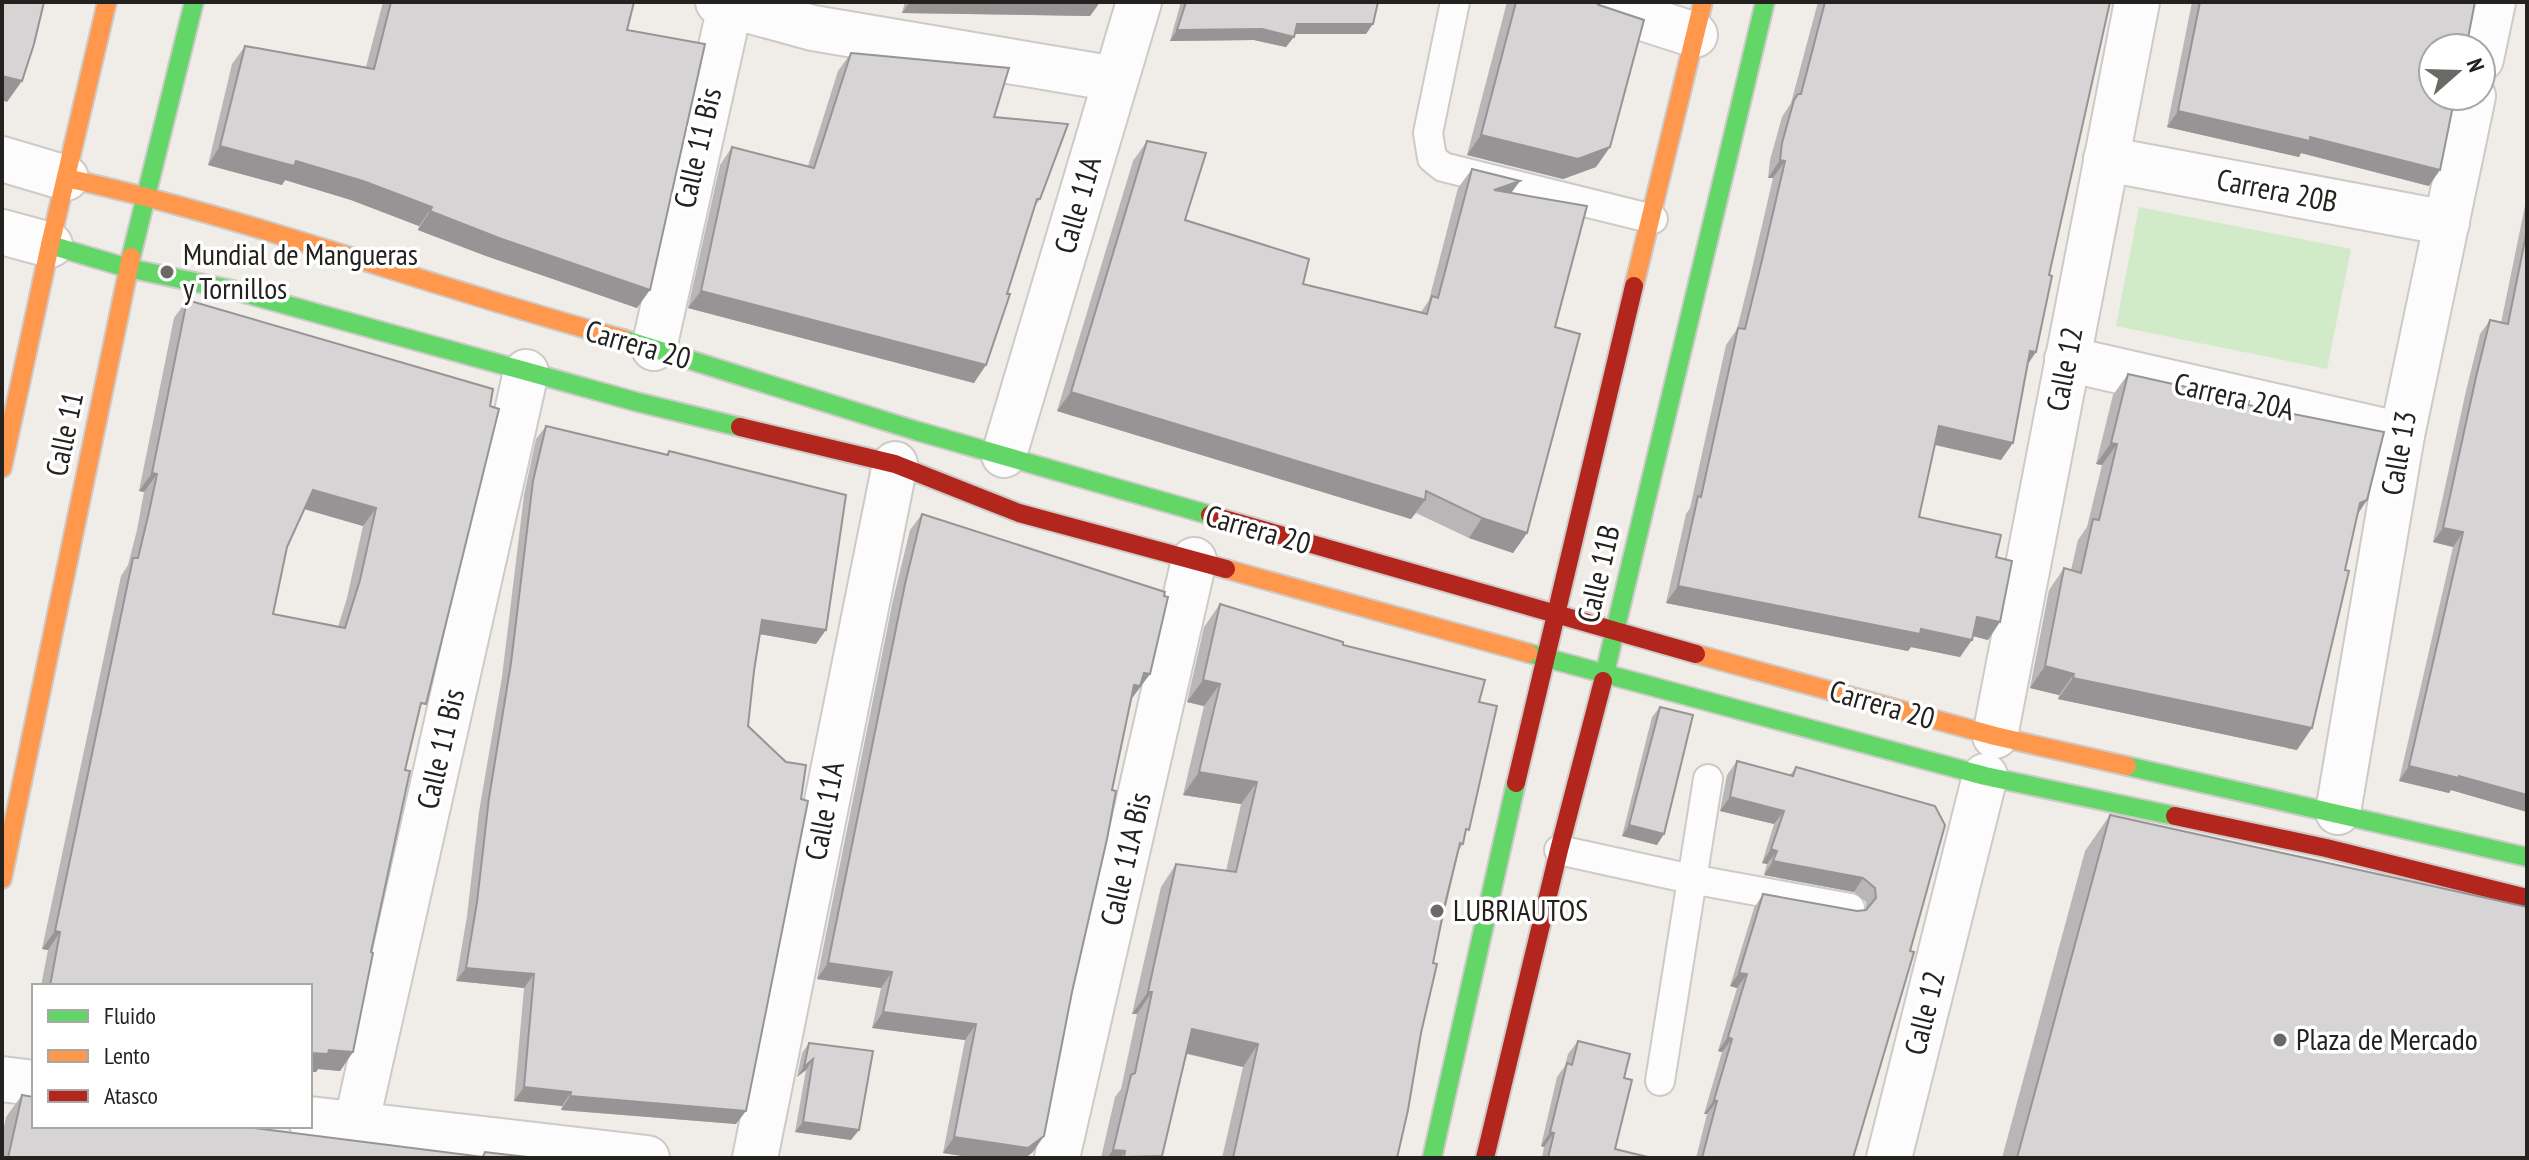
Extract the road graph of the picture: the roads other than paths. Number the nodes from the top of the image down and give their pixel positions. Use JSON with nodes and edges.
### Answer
{"nodes":[{"id":1,"x":107,"y":2,"type":"edge"},
{"id":2,"x":194,"y":2,"type":"edge"},
{"id":3,"x":1139,"y":2,"type":"edge"},
{"id":4,"x":1455,"y":2,"type":"edge"},
{"id":5,"x":1593,"y":2,"type":"edge"},
{"id":6,"x":1765,"y":2,"type":"edge"},
{"id":7,"x":2137,"y":2,"type":"edge"},
{"id":8,"x":2493,"y":2,"type":"edge"},
{"id":9,"x":724,"y":4,"type":"edge"},
{"id":10,"x":815,"y":15,"type":"edge"},
{"id":11,"x":1699,"y":18,"type":"edge"},
{"id":12,"x":2487,"y":32,"type":"edge"},
{"id":13,"x":1115,"y":79,"type":"junction"},
{"id":14,"x":2470,"y":112,"type":"edge"},
{"id":15,"x":2,"y":159,"type":"edge"},
{"id":16,"x":2106,"y":159,"type":"junction"},
{"id":17,"x":66,"y":178,"type":"junction"},
{"id":18,"x":148,"y":196,"type":"junction"},
{"id":19,"x":1653,"y":219,"type":"junction"},
{"id":20,"x":2447,"y":223,"type":"junction"},
{"id":21,"x":2,"y":232,"type":"edge"},
{"id":22,"x":50,"y":245,"type":"junction"},
{"id":23,"x":128,"y":268,"type":"junction"},
{"id":24,"x":654,"y":348,"type":"junction"},
{"id":25,"x":2067,"y":359,"type":"junction"},
{"id":26,"x":526,"y":372,"type":"junction"},
{"id":27,"x":2402,"y":435,"type":"junction"},
{"id":28,"x":1004,"y":455,"type":"junction"},
{"id":29,"x":895,"y":464,"type":"junction"},
{"id":30,"x":2,"y":468,"type":"edge"},
{"id":31,"x":1194,"y":560,"type":"junction"},
{"id":32,"x":1555,"y":615,"type":"junction"},
{"id":33,"x":1614,"y":629,"type":"junction"},
{"id":34,"x":1544,"y":658,"type":"junction"},
{"id":35,"x":1605,"y":675,"type":"junction"},
{"id":36,"x":1990,"y":756,"type":"junction"},
{"id":37,"x":1708,"y":779,"type":"dead end"},
{"id":38,"x":2338,"y":812,"type":"junction"},
{"id":39,"x":1559,"y":850,"type":"junction"},
{"id":40,"x":2527,"y":857,"type":"edge"},
{"id":41,"x":2,"y":879,"type":"edge"},
{"id":42,"x":1691,"y":879,"type":"junction"},
{"id":43,"x":2527,"y":898,"type":"edge"},
{"id":44,"x":1850,"y":908,"type":"edge"},
{"id":45,"x":2,"y":1079,"type":"edge"},
{"id":46,"x":1660,"y":1081,"type":"dead end"},
{"id":47,"x":32,"y":1083,"type":"edge"},
{"id":48,"x":312,"y":1119,"type":"edge"},
{"id":49,"x":356,"y":1125,"type":"junction"},
{"id":50,"x":647,"y":1158,"type":"edge"},
{"id":51,"x":755,"y":1158,"type":"edge"},
{"id":52,"x":1057,"y":1158,"type":"edge"},
{"id":53,"x":1432,"y":1158,"type":"edge"},
{"id":54,"x":1485,"y":1158,"type":"edge"},
{"id":55,"x":1889,"y":1158,"type":"edge"}],
"edges":[{"from":1,"to":17,"type":"street","name":"Calle 11"},
{"from":2,"to":18,"type":"street","name":"Calle 11"},
{"from":3,"to":13,"type":"street","name":"Calle 11A"},
{"from":4,"to":19,"type":"lane"},
{"from":5,"to":11,"type":"street"},
{"from":6,"to":33,"type":"street","name":"Calle 11B"},
{"from":7,"to":16,"type":"street","name":"Calle 12"},
{"from":8,"to":12,"type":"street"},
{"from":9,"to":10,"type":"street"},
{"from":9,"to":24,"type":"street","name":"Calle 11 Bis"},
{"from":10,"to":13,"type":"street"},
{"from":11,"to":19,"type":"street","name":"Calle 11B"},
{"from":13,"to":28,"type":"street","name":"Calle 11A"},
{"from":14,"to":20,"type":"street","name":"Calle 13"},
{"from":15,"to":17,"type":"street","name":"Carrera 20"},
{"from":16,"to":20,"type":"street","name":"Carrera 20B"},
{"from":16,"to":25,"type":"street","name":"Calle 12"},
{"from":17,"to":18,"type":"street","name":"Carrera 20"},
{"from":17,"to":22,"type":"street","name":"Calle 11"},
{"from":18,"to":23,"type":"street","name":"Calle 11"},
{"from":18,"to":24,"type":"street","name":"Carrera 20"},
{"from":19,"to":32,"type":"street","name":"Calle 11B"},
{"from":20,"to":27,"type":"street","name":"Calle 13"},
{"from":21,"to":22,"type":"street","name":"Carrera 20"},
{"from":22,"to":23,"type":"street","name":"Carrera 20"},
{"from":22,"to":30,"type":"street","name":"Calle 11"},
{"from":23,"to":26,"type":"street","name":"Carrera 20"},
{"from":23,"to":41,"type":"street","name":"Calle 11"},
{"from":24,"to":28,"type":"street","name":"Carrera 20"},
{"from":25,"to":27,"type":"street","name":"Carrera 20A"},
{"from":25,"to":36,"type":"street","name":"Calle 12"},
{"from":26,"to":29,"type":"street","name":"Carrera 20"},
{"from":26,"to":49,"type":"street","name":"Calle 11 Bis"},
{"from":27,"to":38,"type":"street","name":"Calle 13"},
{"from":28,"to":32,"type":"street","name":"Carrera 20"},
{"from":29,"to":31,"type":"street","name":"Carrera 20"},
{"from":29,"to":51,"type":"street","name":"Calle 11A"},
{"from":31,"to":34,"type":"street","name":"Carrera 20"},
{"from":31,"to":52,"type":"street","name":"Calle 11A Bis"},
{"from":32,"to":33,"type":"street","name":"Carrera 20"},
{"from":32,"to":34,"type":"street","name":"Calle 11B"},
{"from":33,"to":35,"type":"street","name":"Calle 11B"},
{"from":33,"to":36,"type":"street","name":"Carrera 20"},
{"from":34,"to":35,"type":"street","name":"Carrera 20"},
{"from":34,"to":53,"type":"street","name":"Calle 11B"},
{"from":35,"to":36,"type":"street","name":"Carrera 20"},
{"from":35,"to":39,"type":"street","name":"Calle 11B"},
{"from":36,"to":38,"type":"street","name":"Carrera 20"},
{"from":36,"to":43,"type":"street","name":"Carrera 20"},
{"from":36,"to":55,"type":"street","name":"Calle 12"},
{"from":37,"to":42,"type":"lane"},
{"from":38,"to":40,"type":"street","name":"Carrera 20"},
{"from":39,"to":42,"type":"lane"},
{"from":39,"to":54,"type":"street","name":"Calle 11B"},
{"from":42,"to":44,"type":"lane"},
{"from":42,"to":46,"type":"lane"},
{"from":45,"to":47,"type":"street"},
{"from":48,"to":49,"type":"street"},
{"from":49,"to":50,"type":"street"}]}
